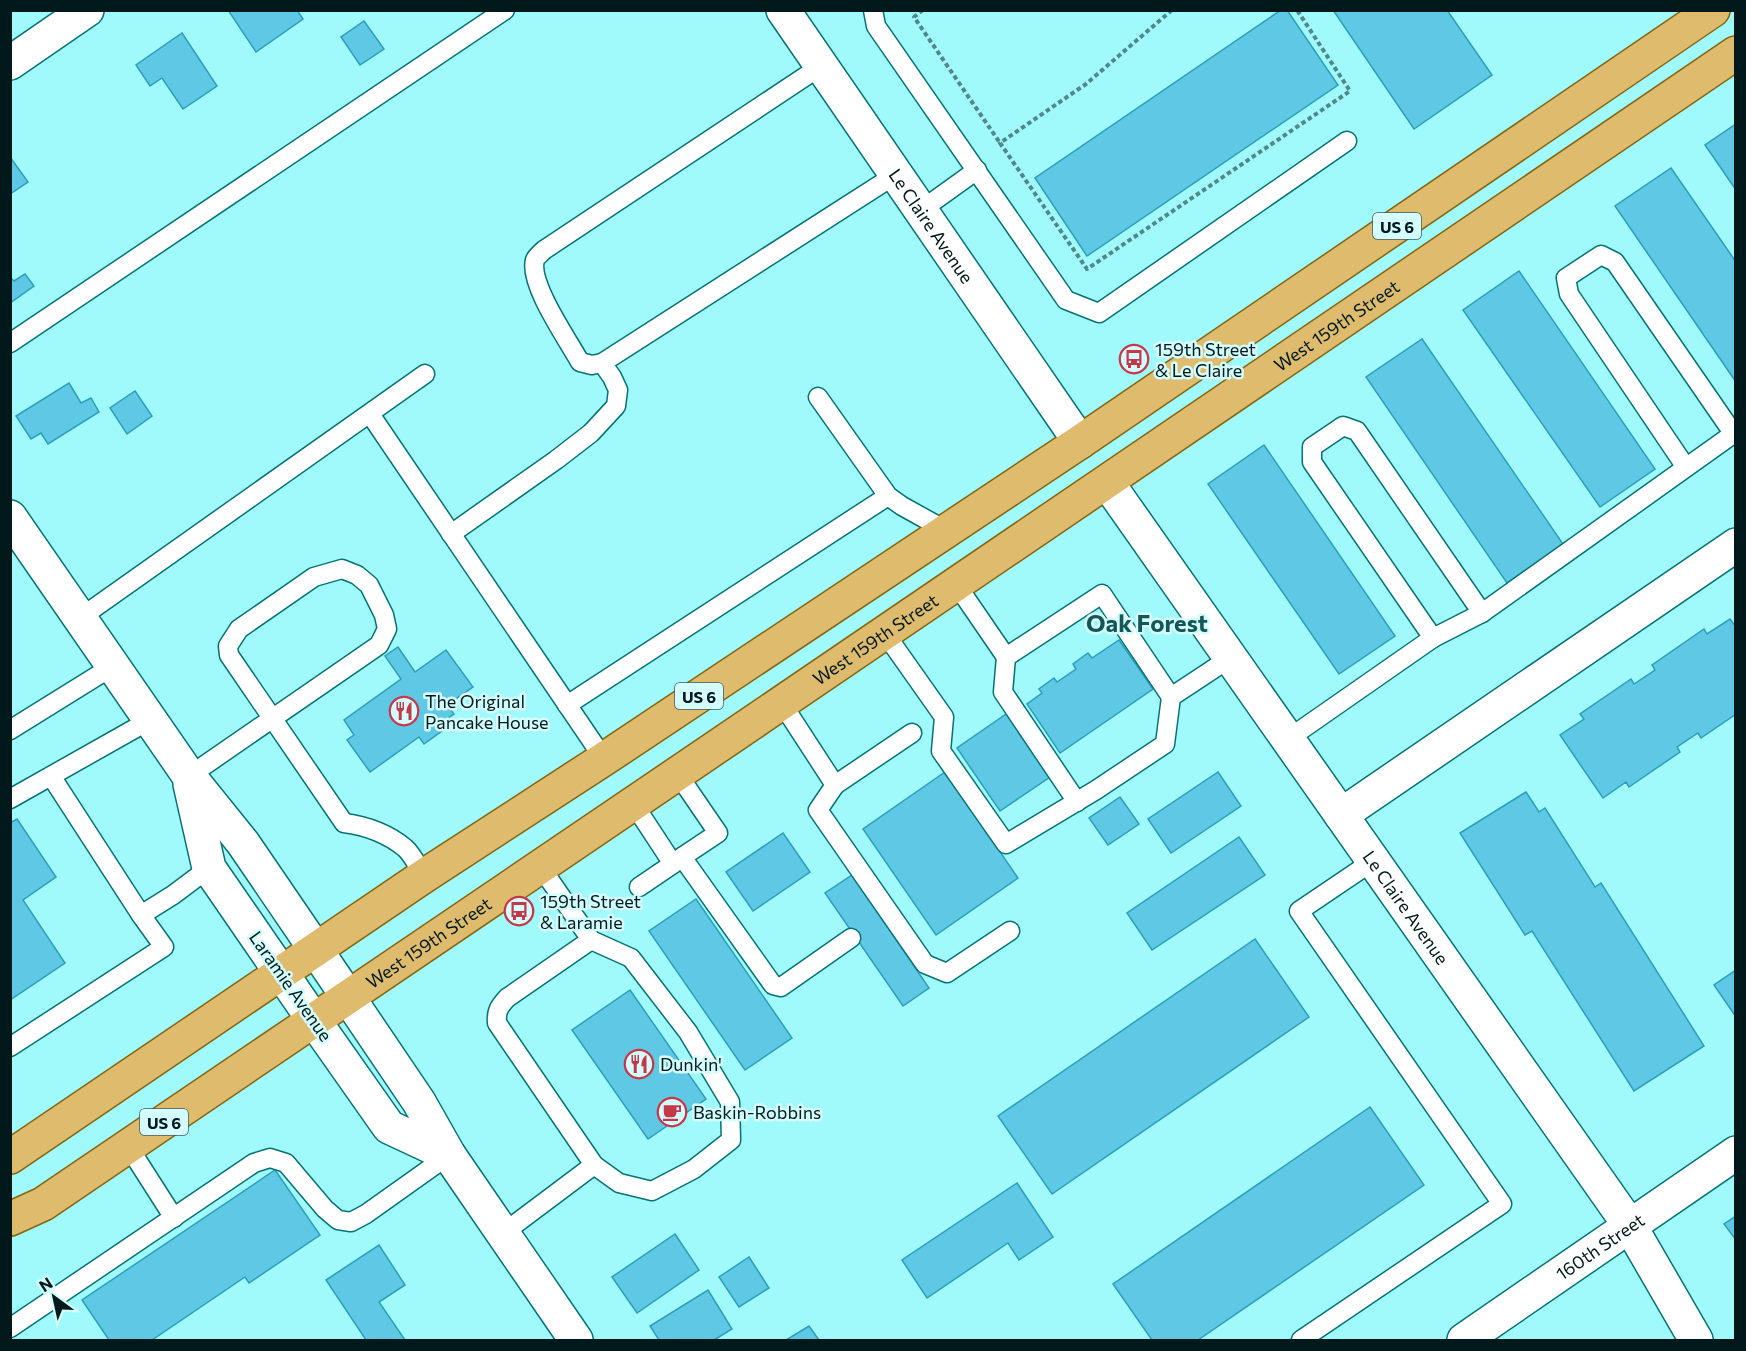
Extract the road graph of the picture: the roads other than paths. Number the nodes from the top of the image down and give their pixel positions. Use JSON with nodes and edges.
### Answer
{"nodes":[{"id":1,"x":87,"y":10,"type":"edge"},
{"id":2,"x":505,"y":10,"type":"edge"},
{"id":3,"x":783,"y":10,"type":"edge"},
{"id":4,"x":873,"y":10,"type":"edge"},
{"id":5,"x":1713,"y":10,"type":"edge"},
{"id":6,"x":1736,"y":53,"type":"edge"},
{"id":7,"x":10,"y":63,"type":"edge"},
{"id":8,"x":821,"y":66,"type":"junction"},
{"id":9,"x":1347,"y":141,"type":"dead end"},
{"id":10,"x":977,"y":170,"type":"junction"},
{"id":11,"x":895,"y":175,"type":"junction"},
{"id":12,"x":920,"y":211,"type":"junction"},
{"id":13,"x":10,"y":343,"type":"edge"},
{"id":14,"x":602,"y":363,"type":"junction"},
{"id":15,"x":425,"y":374,"type":"dead end"},
{"id":16,"x":818,"y":397,"type":"dead end"},
{"id":17,"x":370,"y":414,"type":"junction"},
{"id":18,"x":1734,"y":432,"type":"edge"},
{"id":19,"x":1080,"y":442,"type":"junction"},
{"id":20,"x":1685,"y":466,"type":"junction"},
{"id":21,"x":1107,"y":482,"type":"junction"},
{"id":22,"x":888,"y":496,"type":"junction"},
{"id":23,"x":10,"y":517,"type":"edge"},
{"id":24,"x":947,"y":531,"type":"junction"},
{"id":25,"x":451,"y":534,"type":"junction"},
{"id":26,"x":1736,"y":544,"type":"edge"},
{"id":27,"x":956,"y":584,"type":"junction"},
{"id":28,"x":1482,"y":613,"type":"junction"},
{"id":29,"x":80,"y":618,"type":"junction"},
{"id":30,"x":884,"y":632,"type":"junction"},
{"id":31,"x":1433,"y":638,"type":"junction"},
{"id":32,"x":1006,"y":657,"type":"junction"},
{"id":33,"x":1230,"y":658,"type":"junction"},
{"id":34,"x":113,"y":666,"type":"junction"},
{"id":35,"x":1171,"y":697,"type":"junction"},
{"id":36,"x":781,"y":702,"type":"junction"},
{"id":37,"x":567,"y":705,"type":"junction"},
{"id":38,"x":272,"y":718,"type":"junction"},
{"id":39,"x":150,"y":720,"type":"junction"},
{"id":40,"x":10,"y":730,"type":"edge"},
{"id":41,"x":912,"y":733,"type":"dead end"},
{"id":42,"x":1288,"y":739,"type":"junction"},
{"id":43,"x":604,"y":759,"type":"junction"},
{"id":44,"x":677,"y":773,"type":"junction"},
{"id":45,"x":51,"y":776,"type":"junction"},
{"id":46,"x":189,"y":776,"type":"junction"},
{"id":47,"x":835,"y":785,"type":"junction"},
{"id":48,"x":10,"y":799,"type":"edge"},
{"id":49,"x":633,"y":802,"type":"junction"},
{"id":50,"x":1077,"y":802,"type":"junction"},
{"id":51,"x":1341,"y":815,"type":"junction"},
{"id":52,"x":677,"y":860,"type":"junction"},
{"id":53,"x":1373,"y":861,"type":"junction"},
{"id":54,"x":540,"y":866,"type":"junction"},
{"id":55,"x":209,"y":868,"type":"junction"},
{"id":56,"x":424,"y":876,"type":"junction"},
{"id":57,"x":639,"y":887,"type":"dead end"},
{"id":58,"x":141,"y":915,"type":"junction"},
{"id":59,"x":1010,"y":930,"type":"dead end"},
{"id":60,"x":851,"y":938,"type":"dead end"},
{"id":61,"x":591,"y":940,"type":"junction"},
{"id":62,"x":316,"y":949,"type":"junction"},
{"id":63,"x":281,"y":972,"type":"junction"},
{"id":64,"x":348,"y":997,"type":"junction"},
{"id":65,"x":313,"y":1019,"type":"junction"},
{"id":66,"x":10,"y":1047,"type":"edge"},
{"id":67,"x":128,"y":1146,"type":"junction"},
{"id":68,"x":1736,"y":1153,"type":"edge"},
{"id":69,"x":449,"y":1155,"type":"junction"},
{"id":70,"x":11,"y":1156,"type":"edge"},
{"id":71,"x":594,"y":1165,"type":"junction"},
{"id":72,"x":174,"y":1218,"type":"junction"},
{"id":73,"x":10,"y":1219,"type":"edge"},
{"id":74,"x":1630,"y":1226,"type":"junction"},
{"id":75,"x":502,"y":1234,"type":"junction"},
{"id":76,"x":10,"y":1328,"type":"edge"},
{"id":77,"x":576,"y":1341,"type":"edge"},
{"id":78,"x":1300,"y":1341,"type":"edge"},
{"id":79,"x":1464,"y":1341,"type":"edge"},
{"id":80,"x":1696,"y":1341,"type":"edge"}],
"edges":[{"from":1,"to":7,"type":"street"},
{"from":2,"to":13,"type":"lane"},
{"from":3,"to":8,"type":"street","name":"Le Claire Avenue"},
{"from":4,"to":10,"type":"lane"},
{"from":5,"to":19,"type":"main road","number":"US 6"},
{"from":6,"to":21,"type":"main road","name":"West 159th Street","number":"US 6"},
{"from":8,"to":11,"type":"street","name":"Le Claire Avenue"},
{"from":8,"to":14,"type":"lane"},
{"from":9,"to":10,"type":"lane"},
{"from":10,"to":12,"type":"lane"},
{"from":11,"to":12,"type":"street","name":"Le Claire Avenue"},
{"from":11,"to":14,"type":"lane"},
{"from":12,"to":19,"type":"street","name":"Le Claire Avenue"},
{"from":14,"to":25,"type":"lane"},
{"from":15,"to":17,"type":"lane"},
{"from":16,"to":22,"type":"lane"},
{"from":17,"to":25,"type":"lane"},
{"from":17,"to":29,"type":"lane"},
{"from":18,"to":20,"type":"lane"},
{"from":18,"to":20,"type":"lane"},
{"from":19,"to":24,"type":"main road","number":"US 6"},
{"from":20,"to":28,"type":"lane"},
{"from":21,"to":27,"type":"main road","name":"West 159th Street","number":"US 6"},
{"from":21,"to":33,"type":"street","name":"Le Claire Avenue"},
{"from":22,"to":24,"type":"lane"},
{"from":22,"to":37,"type":"lane"},
{"from":23,"to":29,"type":"street","name":"Laramie Avenue"},
{"from":24,"to":43,"type":"main road","number":"US 6"},
{"from":25,"to":37,"type":"lane"},
{"from":26,"to":51,"type":"street"},
{"from":27,"to":30,"type":"main road","name":"West 159th Street","number":"US 6"},
{"from":27,"to":32,"type":"lane"},
{"from":28,"to":31,"type":"lane"},
{"from":28,"to":31,"type":"lane"},
{"from":29,"to":34,"type":"street","name":"Laramie Avenue"},
{"from":30,"to":36,"type":"main road","name":"West 159th Street","number":"US 6"},
{"from":30,"to":50,"type":"lane"},
{"from":31,"to":42,"type":"lane"},
{"from":32,"to":35,"type":"lane"},
{"from":32,"to":50,"type":"lane"},
{"from":33,"to":35,"type":"lane"},
{"from":33,"to":42,"type":"street","name":"Le Claire Avenue"},
{"from":34,"to":39,"type":"street","name":"Laramie Avenue"},
{"from":34,"to":40,"type":"lane"},
{"from":35,"to":50,"type":"lane"},
{"from":36,"to":44,"type":"main road","name":"West 159th Street","number":"US 6"},
{"from":36,"to":47,"type":"lane"},
{"from":37,"to":43,"type":"lane"},
{"from":38,"to":38,"type":"lane"},
{"from":38,"to":46,"type":"lane"},
{"from":38,"to":56,"type":"lane"},
{"from":39,"to":45,"type":"lane"},
{"from":39,"to":46,"type":"street","name":"Laramie Avenue"},
{"from":41,"to":47,"type":"lane"},
{"from":42,"to":51,"type":"street","name":"Le Claire Avenue"},
{"from":43,"to":56,"type":"main road","number":"US 6"},
{"from":44,"to":49,"type":"main road","name":"West 159th Street","number":"US 6"},
{"from":44,"to":52,"type":"lane"},
{"from":45,"to":48,"type":"lane"},
{"from":45,"to":58,"type":"lane"},
{"from":46,"to":55,"type":"street","name":"Laramie Avenue"},
{"from":46,"to":62,"type":"street","name":"Laramie Avenue"},
{"from":47,"to":59,"type":"lane"},
{"from":49,"to":52,"type":"lane"},
{"from":49,"to":54,"type":"main road","name":"West 159th Street","number":"US 6"},
{"from":51,"to":53,"type":"street","name":"Le Claire Avenue"},
{"from":52,"to":57,"type":"lane"},
{"from":52,"to":60,"type":"lane"},
{"from":53,"to":74,"type":"street","name":"Le Claire Avenue"},
{"from":53,"to":78,"type":"lane"},
{"from":54,"to":61,"type":"lane"},
{"from":54,"to":64,"type":"main road","name":"West 159th Street","number":"US 6"},
{"from":55,"to":58,"type":"lane"},
{"from":55,"to":63,"type":"street","name":"Laramie Avenue"},
{"from":56,"to":62,"type":"main road","number":"US 6"},
{"from":58,"to":66,"type":"lane"},
{"from":61,"to":71,"type":"lane"},
{"from":61,"to":71,"type":"lane"},
{"from":62,"to":63,"type":"main road","number":"US 6"},
{"from":62,"to":64,"type":"street","name":"Laramie Avenue"},
{"from":63,"to":65,"type":"street","name":"Laramie Avenue"},
{"from":63,"to":70,"type":"main road","number":"US 6"},
{"from":64,"to":65,"type":"main road","name":"West 159th Street","number":"US 6"},
{"from":64,"to":69,"type":"street","name":"Laramie Avenue"},
{"from":65,"to":67,"type":"main road","name":"West 159th Street","number":"US 6"},
{"from":65,"to":69,"type":"street","name":"Laramie Avenue"},
{"from":67,"to":72,"type":"lane"},
{"from":67,"to":73,"type":"main road","name":"West 159th Street","number":"US 6"},
{"from":68,"to":74,"type":"street","name":"160th Street"},
{"from":69,"to":72,"type":"lane"},
{"from":69,"to":75,"type":"street","name":"Laramie Avenue"},
{"from":71,"to":75,"type":"lane"},
{"from":72,"to":76,"type":"lane"},
{"from":74,"to":79,"type":"street","name":"160th Street"},
{"from":74,"to":80,"type":"street","name":"Le Claire Avenue"},
{"from":75,"to":77,"type":"street","name":"Laramie Avenue"}]}
